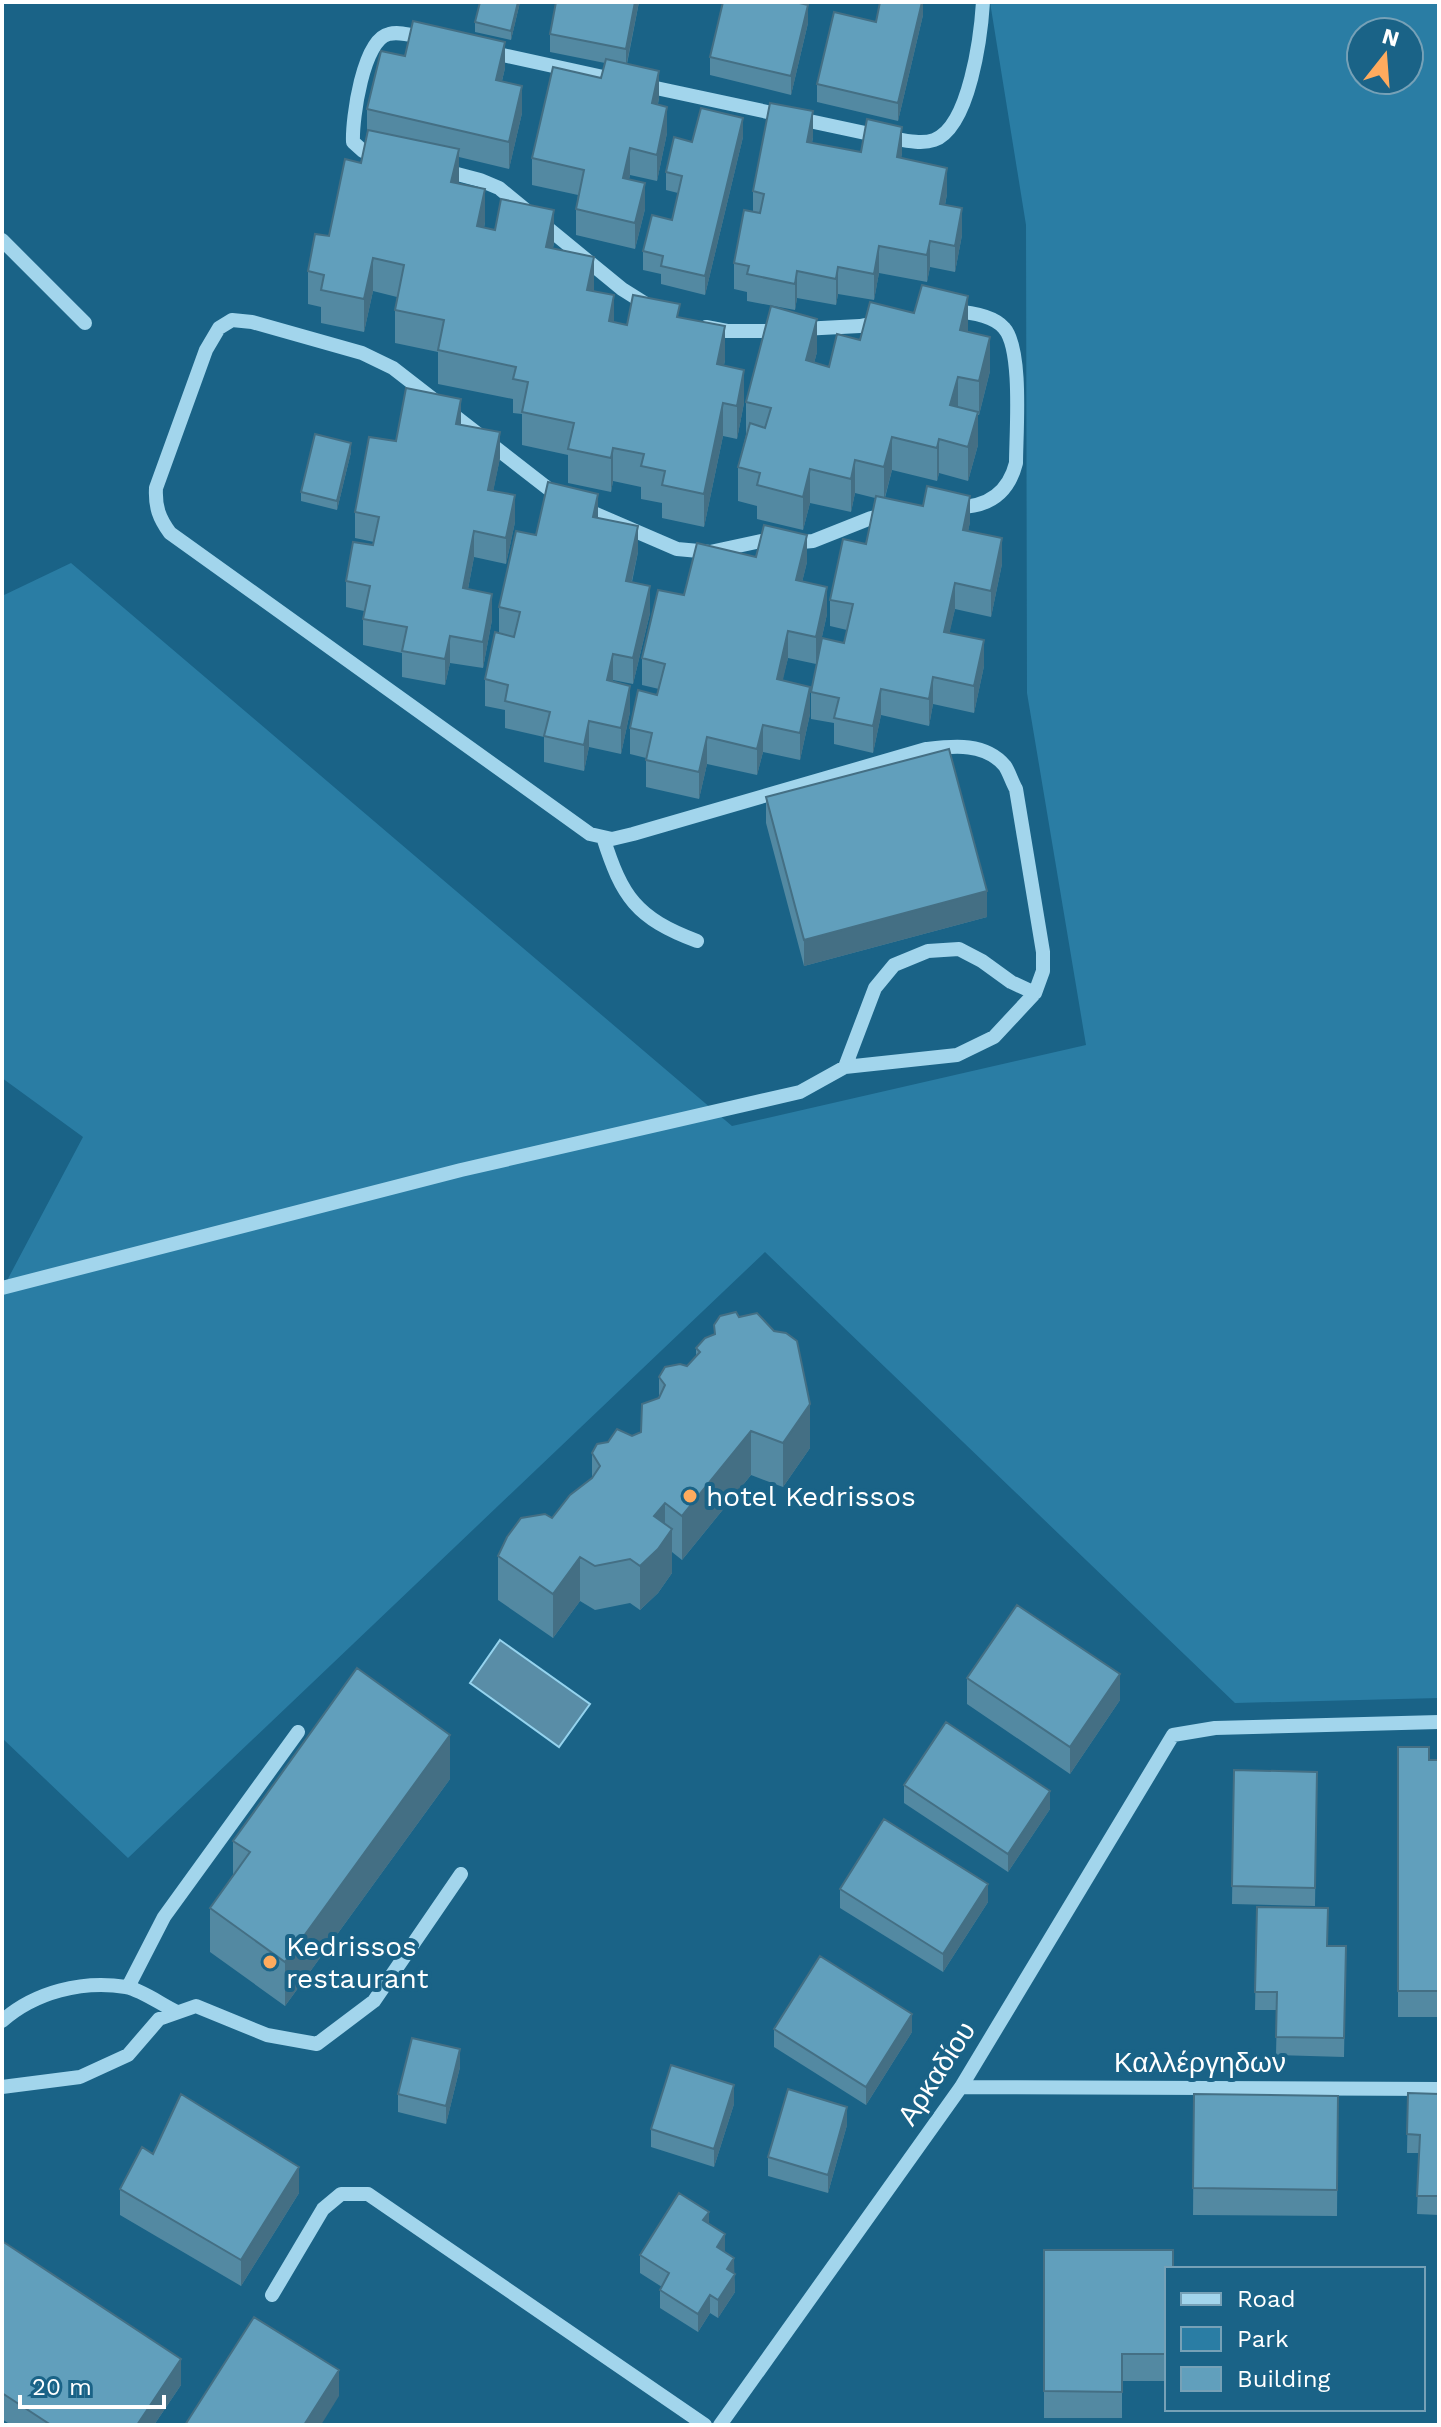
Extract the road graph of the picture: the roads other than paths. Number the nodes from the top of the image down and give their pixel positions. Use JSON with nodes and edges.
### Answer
{"nodes":[{"id":1,"x":983,"y":2,"type":"edge"},
{"id":2,"x":447,"y":43,"type":"edge"},
{"id":3,"x":477,"y":49,"type":"edge"},
{"id":4,"x":398,"y":159,"type":"edge"},
{"id":5,"x":425,"y":166,"type":"edge"},
{"id":6,"x":2,"y":240,"type":"edge"},
{"id":7,"x":944,"y":311,"type":"edge"},
{"id":8,"x":665,"y":313,"type":"edge"},
{"id":9,"x":897,"y":319,"type":"edge"},
{"id":10,"x":85,"y":323,"type":"dead end"},
{"id":11,"x":688,"y":323,"type":"edge"},
{"id":12,"x":941,"y":507,"type":"edge"},
{"id":13,"x":903,"y":512,"type":"edge"},
{"id":14,"x":603,"y":837,"type":"junction"},
{"id":15,"x":697,"y":941,"type":"dead end"},
{"id":16,"x":1035,"y":993,"type":"junction"},
{"id":17,"x":845,"y":1067,"type":"junction"},
{"id":18,"x":2,"y":1288,"type":"edge"},
{"id":19,"x":1439,"y":1722,"type":"edge"},
{"id":20,"x":298,"y":1732,"type":"dead end"},
{"id":21,"x":461,"y":1874,"type":"dead end"},
{"id":22,"x":128,"y":1987,"type":"junction"},
{"id":23,"x":177,"y":2012,"type":"junction"},
{"id":24,"x":2,"y":2021,"type":"edge"},
{"id":25,"x":2,"y":2087,"type":"edge"},
{"id":26,"x":961,"y":2087,"type":"junction"},
{"id":27,"x":1439,"y":2089,"type":"edge"},
{"id":28,"x":272,"y":2295,"type":"dead end"},
{"id":29,"x":705,"y":2425,"type":"edge"},
{"id":30,"x":720,"y":2425,"type":"edge"}],
"edges":[{"from":1,"to":3,"type":"street"},
{"from":2,"to":4,"type":"street"},
{"from":5,"to":8,"type":"street"},
{"from":6,"to":10,"type":"street"},
{"from":7,"to":12,"type":"street"},
{"from":9,"to":11,"type":"street"},
{"from":13,"to":14,"type":"street"},
{"from":14,"to":15,"type":"street"},
{"from":14,"to":16,"type":"street"},
{"from":16,"to":17,"type":"street"},
{"from":16,"to":17,"type":"street"},
{"from":17,"to":18,"type":"street"},
{"from":19,"to":26,"type":"street","name":"Αρκαδίου"},
{"from":20,"to":22,"type":"street"},
{"from":21,"to":23,"type":"street"},
{"from":22,"to":23,"type":"street"},
{"from":22,"to":24,"type":"street"},
{"from":23,"to":25,"type":"street"},
{"from":26,"to":27,"type":"street","name":"Καλλέργηδων"},
{"from":26,"to":30,"type":"street","name":"Αρκαδίου"},
{"from":28,"to":29,"type":"street"}]}
